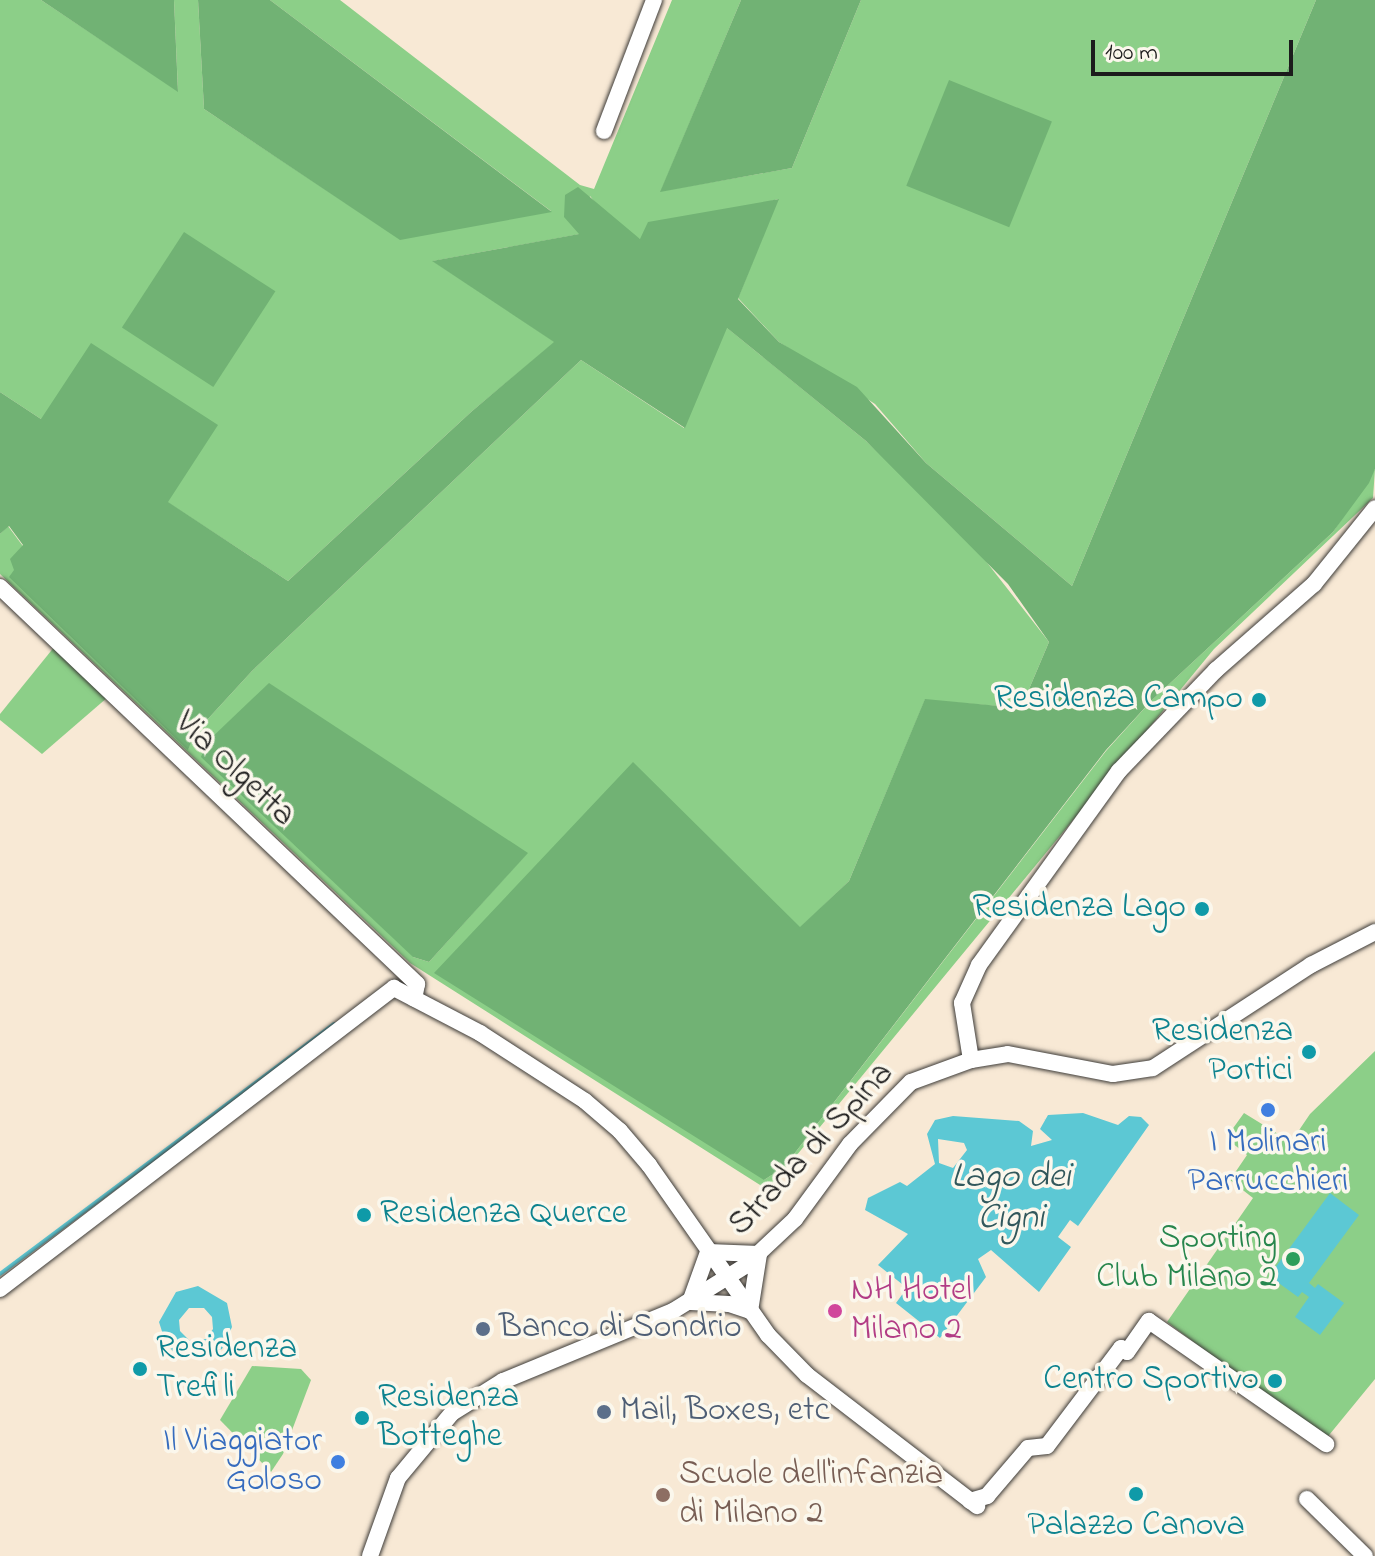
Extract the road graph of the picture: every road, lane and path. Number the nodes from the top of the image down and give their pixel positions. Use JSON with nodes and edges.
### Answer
{"nodes":[{"id":1,"x":654,"y":0,"type":"edge"},
{"id":2,"x":604,"y":131,"type":"dead end"},
{"id":3,"x":1375,"y":508,"type":"edge"},
{"id":4,"x":0,"y":587,"type":"edge"},
{"id":5,"x":1375,"y":932,"type":"edge"},
{"id":6,"x":414,"y":999,"type":"junction"},
{"id":7,"x":971,"y":1060,"type":"junction"},
{"id":8,"x":708,"y":1252,"type":"junction"},
{"id":9,"x":759,"y":1254,"type":"junction"},
{"id":10,"x":727,"y":1279,"type":"junction"},
{"id":11,"x":0,"y":1289,"type":"edge"},
{"id":12,"x":690,"y":1302,"type":"junction"},
{"id":13,"x":750,"y":1311,"type":"junction"},
{"id":14,"x":1326,"y":1444,"type":"dead end"},
{"id":15,"x":1307,"y":1499,"type":"dead end"},
{"id":16,"x":370,"y":1556,"type":"edge"},
{"id":17,"x":1365,"y":1556,"type":"edge"}],
"edges":[{"from":1,"to":2,"type":"street"},
{"from":3,"to":7,"type":"street"},
{"from":4,"to":6,"type":"street","name":"Via Olgetta"},
{"from":5,"to":7,"type":"street","name":"Strada di Spina"},
{"from":6,"to":8,"type":"street"},
{"from":6,"to":11,"type":"street"},
{"from":7,"to":9,"type":"street","name":"Strada di Spina"},
{"from":8,"to":9,"type":"street"},
{"from":8,"to":10,"type":"street"},
{"from":8,"to":12,"type":"street"},
{"from":9,"to":10,"type":"street","name":"Strada di Spina"},
{"from":9,"to":13,"type":"street"},
{"from":10,"to":12,"type":"street","name":"Strada di Spina"},
{"from":10,"to":13,"type":"street"},
{"from":12,"to":13,"type":"street"},
{"from":12,"to":16,"type":"street","name":"Strada di Spina"},
{"from":13,"to":14,"type":"street"},
{"from":15,"to":17,"type":"street"}]}
